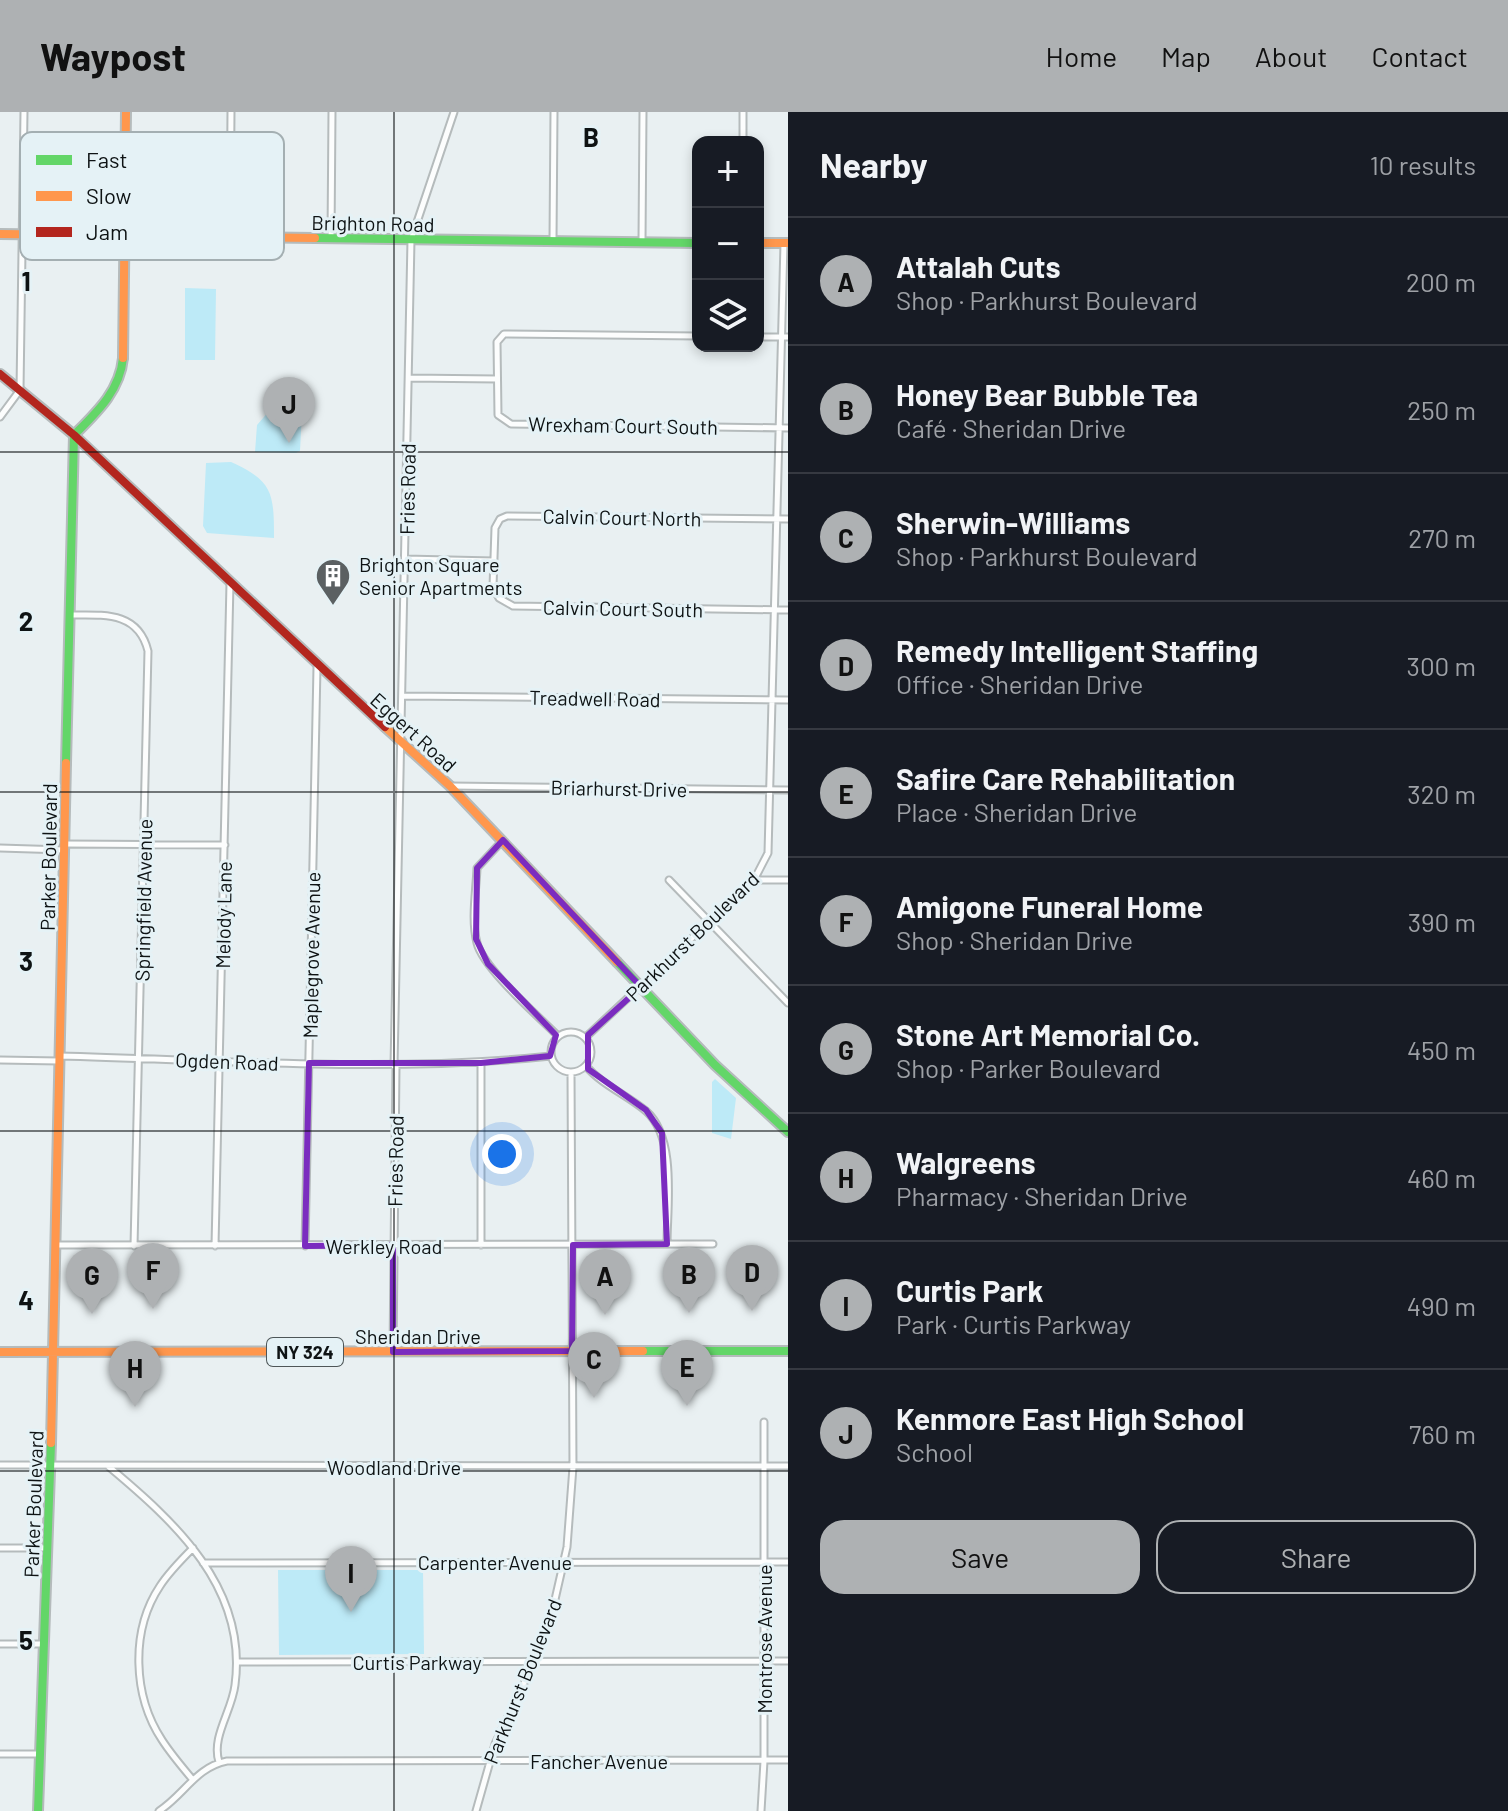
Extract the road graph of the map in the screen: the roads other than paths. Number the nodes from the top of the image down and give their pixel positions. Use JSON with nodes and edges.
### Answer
{"nodes":[{"id":1,"x":126,"y":112,"type":"edge"},
{"id":2,"x":231,"y":112,"type":"edge"},
{"id":3,"x":332,"y":112,"type":"edge"},
{"id":4,"x":454,"y":112,"type":"edge"},
{"id":5,"x":554,"y":112,"type":"edge"},
{"id":6,"x":643,"y":112,"type":"edge"},
{"id":7,"x":743,"y":112,"type":"edge"},
{"id":8,"x":126,"y":132,"type":"edge"},
{"id":9,"x":231,"y":132,"type":"edge"},
{"id":10,"x":743,"y":136,"type":"edge"},
{"id":11,"x":284,"y":238,"type":"edge"},
{"id":12,"x":331,"y":239,"type":"junction"},
{"id":13,"x":411,"y":240,"type":"junction"},
{"id":14,"x":553,"y":241,"type":"junction"},
{"id":15,"x":642,"y":242,"type":"junction"},
{"id":16,"x":692,"y":243,"type":"edge"},
{"id":17,"x":764,"y":243,"type":"edge"},
{"id":18,"x":786,"y":243,"type":"edge"},
{"id":19,"x":23,"y":260,"type":"edge"},
{"id":20,"x":123,"y":260,"type":"edge"},
{"id":21,"x":692,"y":336,"type":"edge"},
{"id":22,"x":764,"y":337,"type":"edge"},
{"id":23,"x":785,"y":337,"type":"edge"},
{"id":24,"x":0,"y":374,"type":"edge"},
{"id":25,"x":409,"y":378,"type":"junction"},
{"id":26,"x":497,"y":379,"type":"junction"},
{"id":27,"x":20,"y":390,"type":"junction"},
{"id":28,"x":0,"y":417,"type":"edge"},
{"id":29,"x":780,"y":427,"type":"junction"},
{"id":30,"x":788,"y":428,"type":"edge"},
{"id":31,"x":74,"y":435,"type":"junction"},
{"id":32,"x":778,"y":519,"type":"junction"},
{"id":33,"x":788,"y":519,"type":"edge"},
{"id":34,"x":405,"y":559,"type":"junction"},
{"id":35,"x":494,"y":561,"type":"junction"},
{"id":36,"x":230,"y":583,"type":"junction"},
{"id":37,"x":775,"y":610,"type":"junction"},
{"id":38,"x":788,"y":610,"type":"edge"},
{"id":39,"x":70,"y":615,"type":"junction"},
{"id":40,"x":317,"y":665,"type":"junction"},
{"id":41,"x":402,"y":696,"type":"junction"},
{"id":42,"x":773,"y":700,"type":"junction"},
{"id":43,"x":788,"y":700,"type":"edge"},
{"id":44,"x":401,"y":742,"type":"junction"},
{"id":45,"x":450,"y":786,"type":"junction"},
{"id":46,"x":771,"y":790,"type":"junction"},
{"id":47,"x":788,"y":790,"type":"edge"},
{"id":48,"x":503,"y":840,"type":"junction"},
{"id":49,"x":144,"y":845,"type":"junction"},
{"id":50,"x":225,"y":845,"type":"junction"},
{"id":51,"x":64,"y":847,"type":"junction"},
{"id":52,"x":0,"y":848,"type":"edge"},
{"id":53,"x":669,"y":880,"type":"dead end"},
{"id":54,"x":754,"y":880,"type":"junction"},
{"id":55,"x":788,"y":880,"type":"edge"},
{"id":56,"x":711,"y":922,"type":"junction"},
{"id":57,"x":641,"y":987,"type":"junction"},
{"id":58,"x":788,"y":1003,"type":"edge"},
{"id":59,"x":558,"y":1036,"type":"junction"},
{"id":60,"x":586,"y":1037,"type":"junction"},
{"id":61,"x":551,"y":1056,"type":"junction"},
{"id":62,"x":59,"y":1058,"type":"junction"},
{"id":63,"x":139,"y":1058,"type":"junction"},
{"id":64,"x":0,"y":1060,"type":"edge"},
{"id":65,"x":219,"y":1061,"type":"junction"},
{"id":66,"x":309,"y":1063,"type":"junction"},
{"id":67,"x":481,"y":1063,"type":"junction"},
{"id":68,"x":395,"y":1066,"type":"junction"},
{"id":69,"x":586,"y":1066,"type":"junction"},
{"id":70,"x":571,"y":1072,"type":"junction"},
{"id":71,"x":788,"y":1132,"type":"edge"},
{"id":72,"x":667,"y":1244,"type":"junction"},
{"id":73,"x":713,"y":1244,"type":"dead end"},
{"id":74,"x":55,"y":1245,"type":"junction"},
{"id":75,"x":394,"y":1245,"type":"junction"},
{"id":76,"x":481,"y":1245,"type":"junction"},
{"id":77,"x":573,"y":1245,"type":"junction"},
{"id":78,"x":134,"y":1246,"type":"junction"},
{"id":79,"x":215,"y":1246,"type":"junction"},
{"id":80,"x":305,"y":1246,"type":"junction"},
{"id":81,"x":572,"y":1351,"type":"junction"},
{"id":82,"x":788,"y":1351,"type":"edge"},
{"id":83,"x":0,"y":1352,"type":"edge"},
{"id":84,"x":53,"y":1352,"type":"junction"},
{"id":85,"x":393,"y":1352,"type":"junction"},
{"id":86,"x":764,"y":1422,"type":"dead end"},
{"id":87,"x":0,"y":1465,"type":"edge"},
{"id":88,"x":50,"y":1466,"type":"junction"},
{"id":89,"x":108,"y":1466,"type":"junction"},
{"id":90,"x":764,"y":1466,"type":"junction"},
{"id":91,"x":788,"y":1466,"type":"edge"},
{"id":92,"x":573,"y":1467,"type":"junction"},
{"id":93,"x":0,"y":1548,"type":"edge"},
{"id":94,"x":48,"y":1548,"type":"junction"},
{"id":95,"x":193,"y":1548,"type":"junction"},
{"id":96,"x":565,"y":1562,"type":"junction"},
{"id":97,"x":763,"y":1562,"type":"junction"},
{"id":98,"x":788,"y":1562,"type":"edge"},
{"id":99,"x":203,"y":1563,"type":"junction"},
{"id":100,"x":0,"y":1644,"type":"edge"},
{"id":101,"x":44,"y":1644,"type":"junction"},
{"id":102,"x":764,"y":1661,"type":"junction"},
{"id":103,"x":788,"y":1661,"type":"edge"},
{"id":104,"x":237,"y":1662,"type":"junction"},
{"id":105,"x":534,"y":1662,"type":"junction"},
{"id":106,"x":0,"y":1754,"type":"edge"},
{"id":107,"x":40,"y":1754,"type":"junction"},
{"id":108,"x":788,"y":1760,"type":"edge"},
{"id":109,"x":489,"y":1761,"type":"junction"},
{"id":110,"x":764,"y":1761,"type":"junction"},
{"id":111,"x":219,"y":1762,"type":"junction"},
{"id":112,"x":193,"y":1780,"type":"junction"},
{"id":113,"x":38,"y":1811,"type":"edge"},
{"id":114,"x":159,"y":1811,"type":"edge"},
{"id":115,"x":476,"y":1811,"type":"edge"},
{"id":116,"x":761,"y":1811,"type":"edge"}],
"edges":[{"from":1,"to":8,"type":"street"},
{"from":2,"to":9,"type":"street"},
{"from":3,"to":12,"type":"street"},
{"from":4,"to":13,"type":"street","name":"Fries Road"},
{"from":5,"to":14,"type":"street"},
{"from":6,"to":15,"type":"street"},
{"from":7,"to":10,"type":"street"},
{"from":11,"to":12,"type":"street","name":"Brighton Road"},
{"from":12,"to":13,"type":"street","name":"Brighton Road"},
{"from":13,"to":14,"type":"street","name":"Brighton Road"},
{"from":13,"to":25,"type":"street","name":"Fries Road"},
{"from":14,"to":15,"type":"street","name":"Brighton Road"},
{"from":15,"to":16,"type":"street","name":"Brighton Road"},
{"from":17,"to":18,"type":"street"},
{"from":18,"to":23,"type":"street","name":"Parkhurst Boulevard"},
{"from":19,"to":27,"type":"street"},
{"from":20,"to":31,"type":"street"},
{"from":21,"to":26,"type":"street","name":"Wrexham Court South"},
{"from":22,"to":23,"type":"street"},
{"from":23,"to":29,"type":"street","name":"Parkhurst Boulevard"},
{"from":24,"to":27,"type":"street","name":"Eggert Road"},
{"from":25,"to":26,"type":"street"},
{"from":25,"to":34,"type":"street","name":"Fries Road"},
{"from":26,"to":29,"type":"street","name":"Wrexham Court South"},
{"from":27,"to":28,"type":"street"},
{"from":27,"to":31,"type":"street","name":"Eggert Road"},
{"from":29,"to":30,"type":"street","name":"Wrexham Court South"},
{"from":29,"to":32,"type":"street","name":"Parkhurst Boulevard"},
{"from":31,"to":36,"type":"street","name":"Eggert Road"},
{"from":31,"to":39,"type":"street","name":"Parker Boulevard"},
{"from":32,"to":33,"type":"street","name":"Calvin Court North"},
{"from":32,"to":35,"type":"street","name":"Calvin Court North"},
{"from":32,"to":37,"type":"street","name":"Parkhurst Boulevard"},
{"from":34,"to":35,"type":"street"},
{"from":34,"to":41,"type":"street","name":"Fries Road"},
{"from":35,"to":37,"type":"street","name":"Calvin Court South"},
{"from":36,"to":40,"type":"street","name":"Eggert Road"},
{"from":36,"to":50,"type":"street","name":"Melody Lane"},
{"from":37,"to":38,"type":"street","name":"Calvin Court South"},
{"from":37,"to":42,"type":"street","name":"Parkhurst Boulevard"},
{"from":39,"to":49,"type":"street","name":"Springfield Avenue"},
{"from":39,"to":51,"type":"street","name":"Parker Boulevard"},
{"from":40,"to":44,"type":"street","name":"Eggert Road"},
{"from":40,"to":66,"type":"street","name":"Maplegrove Avenue"},
{"from":41,"to":42,"type":"street","name":"Treadwell Road"},
{"from":41,"to":44,"type":"street","name":"Fries Road"},
{"from":42,"to":43,"type":"street","name":"Treadwell Road"},
{"from":42,"to":46,"type":"street","name":"Parkhurst Boulevard"},
{"from":44,"to":45,"type":"street","name":"Eggert Road"},
{"from":44,"to":68,"type":"street","name":"Fries Road"},
{"from":45,"to":46,"type":"street","name":"Briarhurst Drive"},
{"from":45,"to":48,"type":"street","name":"Eggert Road"},
{"from":46,"to":47,"type":"street","name":"Briarhurst Drive"},
{"from":46,"to":54,"type":"street","name":"Parkhurst Boulevard"},
{"from":48,"to":57,"type":"street","name":"Eggert Road"},
{"from":48,"to":59,"type":"street"},
{"from":49,"to":50,"type":"street"},
{"from":49,"to":51,"type":"street"},
{"from":49,"to":63,"type":"street","name":"Springfield Avenue"},
{"from":50,"to":65,"type":"street","name":"Melody Lane"},
{"from":51,"to":52,"type":"street"},
{"from":51,"to":62,"type":"street","name":"Parker Boulevard"},
{"from":53,"to":56,"type":"street"},
{"from":54,"to":55,"type":"street"},
{"from":54,"to":56,"type":"street","name":"Parkhurst Boulevard"},
{"from":56,"to":57,"type":"street","name":"Parkhurst Boulevard"},
{"from":56,"to":58,"type":"street"},
{"from":57,"to":60,"type":"street","name":"Parkhurst Boulevard"},
{"from":57,"to":71,"type":"street","name":"Eggert Road"},
{"from":59,"to":60,"type":"street"},
{"from":59,"to":61,"type":"street"},
{"from":60,"to":69,"type":"street"},
{"from":61,"to":67,"type":"street","name":"Ogden Road"},
{"from":61,"to":70,"type":"street"},
{"from":62,"to":63,"type":"street","name":"Ogden Road"},
{"from":62,"to":64,"type":"street","name":"Ogden Road"},
{"from":62,"to":74,"type":"street","name":"Parker Boulevard"},
{"from":63,"to":65,"type":"street","name":"Ogden Road"},
{"from":63,"to":78,"type":"street","name":"Springfield Avenue"},
{"from":65,"to":66,"type":"street","name":"Ogden Road"},
{"from":65,"to":79,"type":"street","name":"Melody Lane"},
{"from":66,"to":68,"type":"street","name":"Ogden Road"},
{"from":66,"to":80,"type":"street","name":"Maplegrove Avenue"},
{"from":67,"to":68,"type":"street","name":"Ogden Road"},
{"from":67,"to":76,"type":"street"},
{"from":68,"to":75,"type":"street","name":"Fries Road"},
{"from":69,"to":70,"type":"street"},
{"from":69,"to":72,"type":"street"},
{"from":70,"to":77,"type":"street","name":"Parkhurst Boulevard"},
{"from":72,"to":73,"type":"street","name":"Werkley Road"},
{"from":72,"to":77,"type":"street","name":"Werkley Road"},
{"from":74,"to":78,"type":"street","name":"Werkley Road"},
{"from":74,"to":84,"type":"street","name":"Parker Boulevard"},
{"from":75,"to":76,"type":"street","name":"Werkley Road"},
{"from":75,"to":80,"type":"street","name":"Werkley Road"},
{"from":75,"to":85,"type":"street","name":"Fries Road"},
{"from":76,"to":77,"type":"street","name":"Werkley Road"},
{"from":77,"to":81,"type":"street","name":"Parkhurst Boulevard"},
{"from":78,"to":79,"type":"street","name":"Werkley Road"},
{"from":79,"to":80,"type":"street","name":"Werkley Road"},
{"from":81,"to":82,"type":"street","name":"Sheridan Drive","number":"NY 324"},
{"from":81,"to":85,"type":"street","name":"Sheridan Drive","number":"NY 324"},
{"from":81,"to":92,"type":"street","name":"Parkhurst Boulevard"},
{"from":83,"to":84,"type":"street","name":"Sheridan Drive","number":"NY 324"},
{"from":84,"to":85,"type":"street","name":"Sheridan Drive","number":"NY 324"},
{"from":84,"to":88,"type":"street","name":"Parker Boulevard"},
{"from":86,"to":90,"type":"street","name":"Montrose Avenue"},
{"from":87,"to":88,"type":"street","name":"Woodland Drive"},
{"from":88,"to":89,"type":"street","name":"Woodland Drive"},
{"from":88,"to":94,"type":"street","name":"Parker Boulevard"},
{"from":89,"to":92,"type":"street","name":"Woodland Drive"},
{"from":89,"to":95,"type":"street"},
{"from":90,"to":91,"type":"street","name":"Woodland Drive"},
{"from":90,"to":92,"type":"street","name":"Woodland Drive"},
{"from":90,"to":97,"type":"street","name":"Montrose Avenue"},
{"from":92,"to":96,"type":"street","name":"Parkhurst Boulevard"},
{"from":93,"to":94,"type":"street"},
{"from":94,"to":101,"type":"street","name":"Parker Boulevard"},
{"from":95,"to":99,"type":"street"},
{"from":95,"to":112,"type":"street"},
{"from":96,"to":97,"type":"street","name":"Carpenter Avenue"},
{"from":96,"to":99,"type":"street","name":"Carpenter Avenue"},
{"from":96,"to":105,"type":"street","name":"Parkhurst Boulevard"},
{"from":97,"to":98,"type":"street","name":"Carpenter Avenue"},
{"from":97,"to":102,"type":"street","name":"Montrose Avenue"},
{"from":99,"to":104,"type":"street"},
{"from":100,"to":101,"type":"street"},
{"from":101,"to":107,"type":"street","name":"Parker Boulevard"},
{"from":102,"to":103,"type":"street","name":"Curtis Parkway"},
{"from":102,"to":105,"type":"street","name":"Curtis Parkway"},
{"from":102,"to":110,"type":"street","name":"Montrose Avenue"},
{"from":104,"to":105,"type":"street","name":"Curtis Parkway"},
{"from":104,"to":111,"type":"street"},
{"from":105,"to":109,"type":"street","name":"Parkhurst Boulevard"},
{"from":106,"to":107,"type":"street"},
{"from":107,"to":113,"type":"street","name":"Parker Boulevard"},
{"from":108,"to":110,"type":"street","name":"Fancher Avenue"},
{"from":109,"to":110,"type":"street","name":"Fancher Avenue"},
{"from":109,"to":111,"type":"street","name":"Fancher Avenue"},
{"from":109,"to":115,"type":"street","name":"Parkhurst Boulevard"},
{"from":110,"to":116,"type":"street","name":"Montrose Avenue"},
{"from":111,"to":112,"type":"street"},
{"from":112,"to":114,"type":"street"}]}
